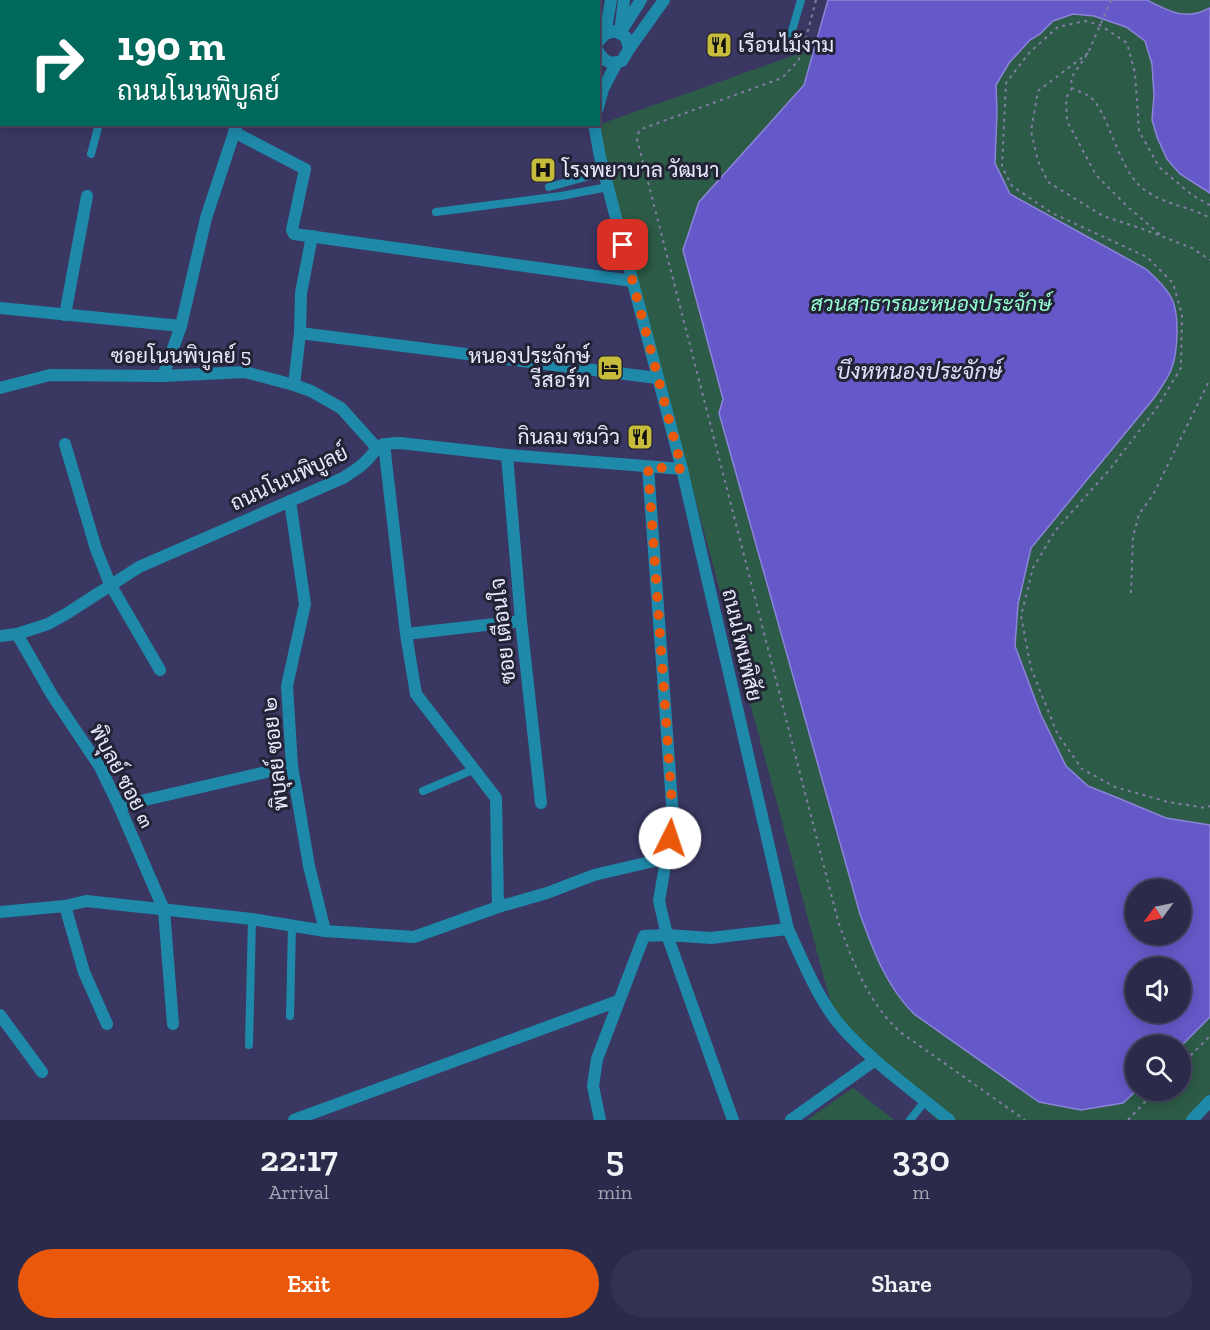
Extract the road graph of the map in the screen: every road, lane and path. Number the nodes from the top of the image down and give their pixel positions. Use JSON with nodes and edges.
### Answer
{"nodes":[{"id":1,"x":611,"y":0,"type":"edge"},
{"id":2,"x":624,"y":0,"type":"edge"},
{"id":3,"x":641,"y":0,"type":"edge"},
{"id":4,"x":664,"y":0,"type":"edge"},
{"id":5,"x":801,"y":0,"type":"edge"},
{"id":6,"x":816,"y":0,"type":"edge"},
{"id":7,"x":1110,"y":0,"type":"edge"},
{"id":8,"x":1100,"y":25,"type":"junction"},
{"id":9,"x":620,"y":33,"type":"junction"},
{"id":10,"x":602,"y":38,"type":"edge"},
{"id":11,"x":789,"y":41,"type":"dead end"},
{"id":12,"x":629,"y":50,"type":"junction"},
{"id":13,"x":1088,"y":53,"type":"junction"},
{"id":14,"x":600,"y":54,"type":"edge"},
{"id":15,"x":618,"y":62,"type":"junction"},
{"id":16,"x":1072,"y":88,"type":"junction"},
{"id":17,"x":600,"y":100,"type":"edge"},
{"id":18,"x":99,"y":126,"type":"edge"},
{"id":19,"x":594,"y":126,"type":"edge"},
{"id":20,"x":235,"y":128,"type":"edge"},
{"id":21,"x":92,"y":154,"type":"dead end"},
{"id":22,"x":604,"y":172,"type":"junction"},
{"id":23,"x":549,"y":187,"type":"dead end"},
{"id":24,"x":608,"y":187,"type":"junction"},
{"id":25,"x":87,"y":196,"type":"dead end"},
{"id":26,"x":1210,"y":206,"type":"edge"},
{"id":27,"x":436,"y":212,"type":"dead end"},
{"id":28,"x":1210,"y":218,"type":"edge"},
{"id":29,"x":312,"y":236,"type":"junction"},
{"id":30,"x":1165,"y":237,"type":"junction"},
{"id":31,"x":1210,"y":260,"type":"edge"},
{"id":32,"x":632,"y":281,"type":"junction"},
{"id":33,"x":0,"y":308,"type":"edge"},
{"id":34,"x":65,"y":315,"type":"junction"},
{"id":35,"x":181,"y":326,"type":"junction"},
{"id":36,"x":300,"y":333,"type":"junction"},
{"id":37,"x":163,"y":376,"type":"junction"},
{"id":38,"x":657,"y":378,"type":"junction"},
{"id":39,"x":1210,"y":379,"type":"edge"},
{"id":40,"x":294,"y":385,"type":"junction"},
{"id":41,"x":0,"y":388,"type":"edge"},
{"id":42,"x":65,"y":444,"type":"dead end"},
{"id":43,"x":380,"y":445,"type":"junction"},
{"id":44,"x":507,"y":455,"type":"junction"},
{"id":45,"x":648,"y":467,"type":"junction"},
{"id":46,"x":682,"y":469,"type":"junction"},
{"id":47,"x":291,"y":501,"type":"junction"},
{"id":48,"x":110,"y":584,"type":"junction"},
{"id":49,"x":1131,"y":593,"type":"dead end"},
{"id":50,"x":521,"y":621,"type":"junction"},
{"id":51,"x":17,"y":634,"type":"junction"},
{"id":52,"x":406,"y":634,"type":"junction"},
{"id":53,"x":0,"y":636,"type":"edge"},
{"id":54,"x":160,"y":670,"type":"dead end"},
{"id":55,"x":292,"y":766,"type":"junction"},
{"id":56,"x":475,"y":769,"type":"junction"},
{"id":57,"x":423,"y":791,"type":"dead end"},
{"id":58,"x":542,"y":803,"type":"dead end"},
{"id":59,"x":119,"y":806,"type":"junction"},
{"id":60,"x":1210,"y":806,"type":"edge"},
{"id":61,"x":667,"y":858,"type":"junction"},
{"id":62,"x":65,"y":906,"type":"junction"},
{"id":63,"x":498,"y":907,"type":"junction"},
{"id":64,"x":164,"y":910,"type":"junction"},
{"id":65,"x":0,"y":912,"type":"edge"},
{"id":66,"x":252,"y":919,"type":"junction"},
{"id":67,"x":292,"y":926,"type":"junction"},
{"id":68,"x":788,"y":929,"type":"junction"},
{"id":69,"x":325,"y":931,"type":"junction"},
{"id":70,"x":667,"y":935,"type":"junction"},
{"id":71,"x":618,"y":1001,"type":"junction"},
{"id":72,"x":0,"y":1015,"type":"edge"},
{"id":73,"x":290,"y":1016,"type":"dead end"},
{"id":74,"x":106,"y":1024,"type":"dead end"},
{"id":75,"x":173,"y":1024,"type":"dead end"},
{"id":76,"x":1210,"y":1036,"type":"edge"},
{"id":77,"x":249,"y":1045,"type":"dead end"},
{"id":78,"x":1191,"y":1055,"type":"edge"},
{"id":79,"x":875,"y":1060,"type":"junction"},
{"id":80,"x":42,"y":1072,"type":"dead end"},
{"id":81,"x":925,"y":1101,"type":"junction"},
{"id":82,"x":1146,"y":1101,"type":"edge"},
{"id":83,"x":1210,"y":1101,"type":"edge"},
{"id":84,"x":294,"y":1120,"type":"edge"},
{"id":85,"x":600,"y":1120,"type":"edge"},
{"id":86,"x":734,"y":1120,"type":"edge"},
{"id":87,"x":791,"y":1120,"type":"edge"},
{"id":88,"x":910,"y":1120,"type":"edge"},
{"id":89,"x":949,"y":1120,"type":"edge"},
{"id":90,"x":1025,"y":1120,"type":"edge"},
{"id":91,"x":1128,"y":1120,"type":"edge"},
{"id":92,"x":1192,"y":1120,"type":"edge"}],
"edges":[{"from":1,"to":10,"type":"street"},
{"from":2,"to":9,"type":"street"},
{"from":3,"to":9,"type":"street"},
{"from":4,"to":12,"type":"street"},
{"from":5,"to":11,"type":"lane"},
{"from":6,"to":90,"type":"path"},
{"from":7,"to":8,"type":"path"},
{"from":8,"to":13,"type":"path"},
{"from":8,"to":26,"type":"path"},
{"from":8,"to":60,"type":"path"},
{"from":9,"to":10,"type":"street"},
{"from":9,"to":12,"type":"street"},
{"from":12,"to":15,"type":"street"},
{"from":13,"to":16,"type":"path"},
{"from":13,"to":30,"type":"path"},
{"from":14,"to":15,"type":"street"},
{"from":15,"to":17,"type":"street"},
{"from":16,"to":28,"type":"path"},
{"from":16,"to":30,"type":"path"},
{"from":18,"to":21,"type":"lane"},
{"from":19,"to":22,"type":"street","name":"ถนนโพนพิสัย"},
{"from":20,"to":29,"type":"street"},
{"from":20,"to":35,"type":"street"},
{"from":22,"to":23,"type":"lane"},
{"from":22,"to":24,"type":"street","name":"ถนนโพนพิสัย"},
{"from":24,"to":27,"type":"lane"},
{"from":24,"to":32,"type":"street","name":"ถนนโพนพิสัย"},
{"from":25,"to":34,"type":"street"},
{"from":29,"to":32,"type":"street"},
{"from":29,"to":36,"type":"street"},
{"from":30,"to":31,"type":"path"},
{"from":32,"to":38,"type":"street","name":"ถนนโพนพิสัย"},
{"from":33,"to":34,"type":"street"},
{"from":34,"to":35,"type":"street"},
{"from":35,"to":37,"type":"street"},
{"from":36,"to":38,"type":"street"},
{"from":36,"to":40,"type":"street"},
{"from":37,"to":40,"type":"street","name":"ซอยโนนพิบูลย์ 5"},
{"from":37,"to":41,"type":"street","name":"ซอยโนนพิบูลย์ 5"},
{"from":38,"to":46,"type":"street","name":"ถนนโพนพิสัย"},
{"from":39,"to":49,"type":"path"},
{"from":40,"to":43,"type":"street","name":"ซอยโนนพิบูลย์ 5"},
{"from":42,"to":48,"type":"street"},
{"from":43,"to":44,"type":"street"},
{"from":43,"to":47,"type":"street","name":"ถนนโนนพิบูลย์"},
{"from":43,"to":52,"type":"street"},
{"from":44,"to":45,"type":"street"},
{"from":44,"to":50,"type":"street","name":"ซอย เตือนใจ"},
{"from":45,"to":46,"type":"street"},
{"from":45,"to":61,"type":"street"},
{"from":46,"to":68,"type":"street","name":"ถนนโพนพิสัย"},
{"from":47,"to":48,"type":"street","name":"ถนนโนนพิบูลย์"},
{"from":47,"to":55,"type":"street","name":"พิบุลย์ ซอย ๒"},
{"from":48,"to":51,"type":"street","name":"ถนนโนนพิบูลย์"},
{"from":48,"to":54,"type":"street"},
{"from":50,"to":52,"type":"street"},
{"from":50,"to":58,"type":"street","name":"ซอย เตือนใจ"},
{"from":51,"to":53,"type":"street","name":"ถนนโนนพิบูลย์"},
{"from":51,"to":59,"type":"street","name":"พิบุลย์ ซอย ๓"},
{"from":52,"to":56,"type":"street"},
{"from":55,"to":59,"type":"street"},
{"from":55,"to":69,"type":"street","name":"พิบุลย์ ซอย ๒"},
{"from":56,"to":57,"type":"lane"},
{"from":56,"to":63,"type":"street"},
{"from":59,"to":64,"type":"street","name":"พิบุลย์ ซอย ๓"},
{"from":61,"to":63,"type":"street"},
{"from":61,"to":70,"type":"street"},
{"from":62,"to":64,"type":"street"},
{"from":62,"to":65,"type":"street"},
{"from":62,"to":74,"type":"street"},
{"from":63,"to":69,"type":"street"},
{"from":64,"to":66,"type":"street"},
{"from":64,"to":75,"type":"street","name":"พิบุลย์ ซอย ๓"},
{"from":66,"to":67,"type":"street"},
{"from":66,"to":77,"type":"lane"},
{"from":67,"to":69,"type":"street"},
{"from":67,"to":73,"type":"lane"},
{"from":68,"to":70,"type":"street"},
{"from":68,"to":79,"type":"street","name":"ถนนโพนพิสัย"},
{"from":70,"to":71,"type":"street"},
{"from":70,"to":86,"type":"street"},
{"from":71,"to":84,"type":"street"},
{"from":71,"to":85,"type":"street"},
{"from":72,"to":80,"type":"street"},
{"from":76,"to":78,"type":"path"},
{"from":79,"to":81,"type":"street","name":"ถนนโพนพิสัย"},
{"from":79,"to":87,"type":"street"},
{"from":81,"to":88,"type":"lane"},
{"from":81,"to":89,"type":"street","name":"ถนนโพนพิสัย"},
{"from":82,"to":91,"type":"path"},
{"from":83,"to":92,"type":"street"}]}
